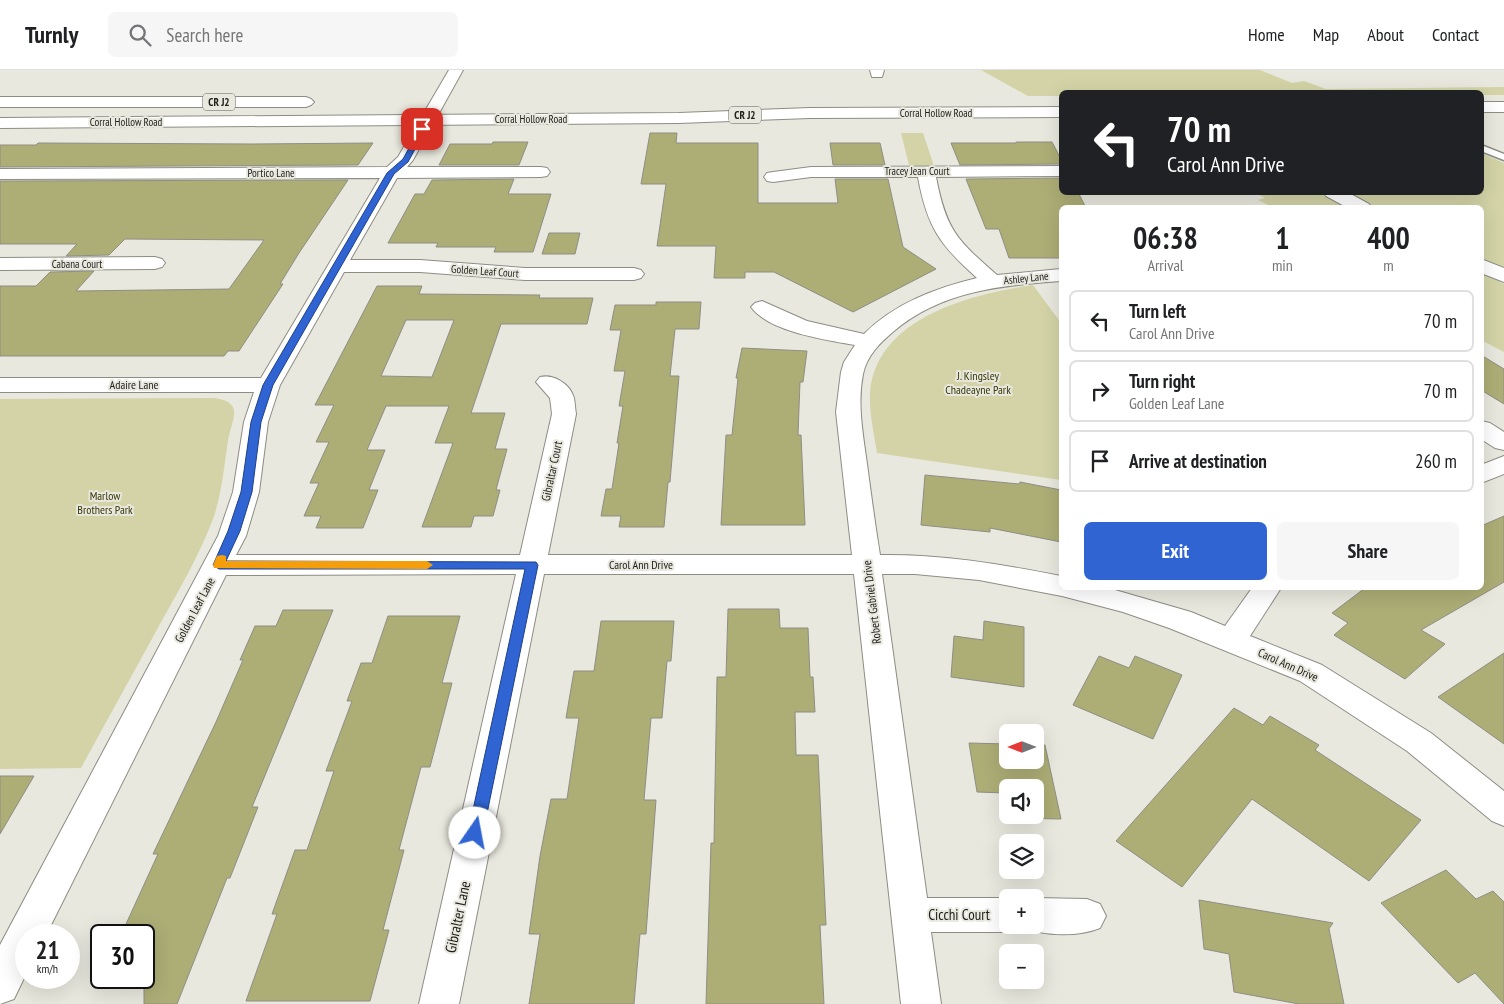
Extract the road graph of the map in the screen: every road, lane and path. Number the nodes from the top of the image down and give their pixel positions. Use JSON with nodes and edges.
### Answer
{"nodes":[{"id":1,"x":442,"y":70,"type":"edge"},
{"id":2,"x":456,"y":70,"type":"edge"},
{"id":3,"x":1484,"y":99,"type":"edge"},
{"id":4,"x":1504,"y":99,"type":"edge"},
{"id":5,"x":745,"y":100,"type":"dead end"},
{"id":6,"x":1059,"y":100,"type":"edge"},
{"id":7,"x":431,"y":101,"type":"junction"},
{"id":8,"x":458,"y":101,"type":"dead end"},
{"id":9,"x":0,"y":102,"type":"edge"},
{"id":10,"x":318,"y":102,"type":"dead end"},
{"id":11,"x":1484,"y":107,"type":"edge"},
{"id":12,"x":1504,"y":107,"type":"edge"},
{"id":13,"x":1059,"y":112,"type":"edge"},
{"id":14,"x":679,"y":118,"type":"junction"},
{"id":15,"x":1059,"y":119,"type":"edge"},
{"id":16,"x":420,"y":120,"type":"junction"},
{"id":17,"x":0,"y":122,"type":"edge"},
{"id":18,"x":1484,"y":149,"type":"edge"},
{"id":19,"x":1504,"y":157,"type":"edge"},
{"id":20,"x":926,"y":171,"type":"junction"},
{"id":21,"x":1059,"y":171,"type":"edge"},
{"id":22,"x":541,"y":172,"type":"dead end"},
{"id":23,"x":391,"y":173,"type":"junction"},
{"id":24,"x":0,"y":174,"type":"edge"},
{"id":25,"x":773,"y":177,"type":"dead end"},
{"id":26,"x":1338,"y":195,"type":"edge"},
{"id":27,"x":1357,"y":205,"type":"edge"},
{"id":28,"x":155,"y":263,"type":"dead end"},
{"id":29,"x":0,"y":264,"type":"edge"},
{"id":30,"x":337,"y":266,"type":"junction"},
{"id":31,"x":1484,"y":266,"type":"edge"},
{"id":32,"x":634,"y":274,"type":"dead end"},
{"id":33,"x":1059,"y":275,"type":"edge"},
{"id":34,"x":1504,"y":276,"type":"edge"},
{"id":35,"x":992,"y":282,"type":"junction"},
{"id":36,"x":762,"y":307,"type":"dead end"},
{"id":37,"x":869,"y":342,"type":"junction"},
{"id":38,"x":548,"y":382,"type":"dead end"},
{"id":39,"x":0,"y":385,"type":"edge"},
{"id":40,"x":268,"y":385,"type":"junction"},
{"id":41,"x":1484,"y":430,"type":"edge"},
{"id":42,"x":1504,"y":443,"type":"edge"},
{"id":43,"x":1504,"y":464,"type":"edge"},
{"id":44,"x":1484,"y":474,"type":"edge"},
{"id":45,"x":867,"y":564,"type":"junction"},
{"id":46,"x":219,"y":565,"type":"junction"},
{"id":47,"x":532,"y":565,"type":"junction"},
{"id":48,"x":1059,"y":586,"type":"edge"},
{"id":49,"x":1078,"y":590,"type":"edge"},
{"id":50,"x":1266,"y":590,"type":"edge"},
{"id":51,"x":1232,"y":640,"type":"junction"},
{"id":52,"x":1504,"y":811,"type":"edge"},
{"id":53,"x":910,"y":915,"type":"junction"},
{"id":54,"x":999,"y":915,"type":"edge"},
{"id":55,"x":1044,"y":916,"type":"edge"},
{"id":56,"x":1087,"y":916,"type":"dead end"},
{"id":57,"x":0,"y":984,"type":"edge"},
{"id":58,"x":439,"y":1004,"type":"edge"},
{"id":59,"x":921,"y":1004,"type":"edge"}],
"edges":[{"from":1,"to":7,"type":"street","name":"Golden Leaf Lane"},
{"from":2,"to":7,"type":"street","name":"Golden Leaf Lane"},
{"from":3,"to":4,"type":"street"},
{"from":5,"to":6,"type":"street","name":"Corral Hollow Road","number":"CR J2"},
{"from":7,"to":8,"type":"street"},
{"from":7,"to":16,"type":"street","name":"Golden Leaf Lane"},
{"from":9,"to":10,"type":"street","name":"Corral Hollow Road","number":"CR J2"},
{"from":11,"to":12,"type":"street"},
{"from":13,"to":14,"type":"street","name":"Corral Hollow Road","number":"CR J2"},
{"from":14,"to":15,"type":"street"},
{"from":14,"to":16,"type":"street","name":"Corral Hollow Road","number":"CR J2"},
{"from":16,"to":17,"type":"street","name":"Corral Hollow Road","number":"CR J2"},
{"from":16,"to":23,"type":"street","name":"Golden Leaf Lane"},
{"from":18,"to":19,"type":"lane"},
{"from":20,"to":21,"type":"street","name":"Tracey Jean Court"},
{"from":20,"to":25,"type":"street","name":"Tracey Jean Court"},
{"from":20,"to":35,"type":"street"},
{"from":22,"to":23,"type":"street","name":"Portico Lane"},
{"from":23,"to":24,"type":"street","name":"Portico Lane"},
{"from":23,"to":30,"type":"street","name":"Golden Leaf Lane"},
{"from":26,"to":27,"type":"street"},
{"from":28,"to":29,"type":"street","name":"Cabana Court"},
{"from":30,"to":32,"type":"street","name":"Golden Leaf Court"},
{"from":30,"to":40,"type":"street","name":"Golden Leaf Lane"},
{"from":31,"to":34,"type":"street"},
{"from":33,"to":35,"type":"street","name":"Ashley Lane"},
{"from":35,"to":37,"type":"street","name":"Robert Gabriel Drive"},
{"from":36,"to":37,"type":"street"},
{"from":37,"to":45,"type":"street","name":"Robert Gabriel Drive"},
{"from":38,"to":47,"type":"street","name":"Gibraltar Court"},
{"from":39,"to":40,"type":"street","name":"Adaire Lane"},
{"from":40,"to":46,"type":"street","name":"Golden Leaf Lane"},
{"from":41,"to":42,"type":"street"},
{"from":43,"to":44,"type":"street"},
{"from":45,"to":47,"type":"street","name":"Carol Ann Drive"},
{"from":45,"to":48,"type":"street","name":"Carol Ann Drive"},
{"from":45,"to":53,"type":"street","name":"Robert Gabriel Drive"},
{"from":46,"to":47,"type":"street","name":"Carol Ann Drive"},
{"from":46,"to":57,"type":"street","name":"Golden Leaf Lane"},
{"from":47,"to":58,"type":"street","name":"Gibralter Lane"},
{"from":49,"to":51,"type":"street","name":"Carol Ann Drive"},
{"from":50,"to":51,"type":"street"},
{"from":51,"to":52,"type":"street","name":"Carol Ann Drive"},
{"from":53,"to":54,"type":"street","name":"Cicchi Court"},
{"from":53,"to":59,"type":"street","name":"Robert Gabriel Drive"},
{"from":55,"to":56,"type":"street"}]}
